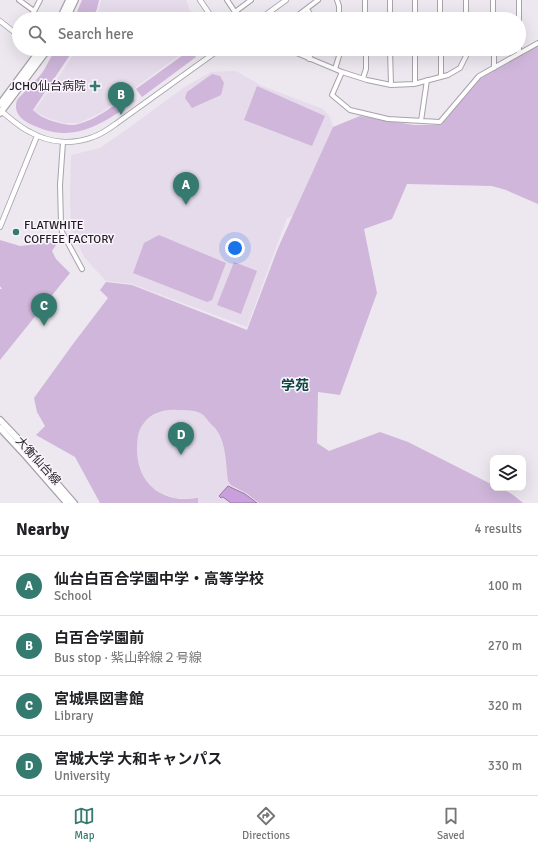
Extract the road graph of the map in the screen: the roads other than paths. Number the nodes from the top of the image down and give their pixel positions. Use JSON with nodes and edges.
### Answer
{"nodes":[{"id":1,"x":19,"y":0,"type":"edge"},
{"id":2,"x":40,"y":0,"type":"edge"},
{"id":3,"x":69,"y":0,"type":"edge"},
{"id":4,"x":75,"y":0,"type":"edge"},
{"id":5,"x":200,"y":0,"type":"edge"},
{"id":6,"x":227,"y":0,"type":"edge"},
{"id":7,"x":251,"y":0,"type":"edge"},
{"id":8,"x":286,"y":0,"type":"edge"},
{"id":9,"x":318,"y":0,"type":"edge"},
{"id":10,"x":337,"y":0,"type":"edge"},
{"id":11,"x":365,"y":0,"type":"edge"},
{"id":12,"x":390,"y":0,"type":"edge"},
{"id":13,"x":415,"y":0,"type":"edge"},
{"id":14,"x":440,"y":0,"type":"edge"},
{"id":15,"x":466,"y":0,"type":"edge"},
{"id":16,"x":493,"y":0,"type":"edge"},
{"id":17,"x":519,"y":0,"type":"edge"},
{"id":18,"x":307,"y":9,"type":"junction"},
{"id":19,"x":34,"y":11,"type":"joint"},
{"id":20,"x":63,"y":12,"type":"edge"},
{"id":21,"x":69,"y":12,"type":"edge"},
{"id":22,"x":208,"y":12,"type":"edge"},
{"id":23,"x":270,"y":12,"type":"edge"},
{"id":24,"x":303,"y":12,"type":"edge"},
{"id":25,"x":309,"y":12,"type":"edge"},
{"id":26,"x":339,"y":12,"type":"edge"},
{"id":27,"x":365,"y":12,"type":"edge"},
{"id":28,"x":390,"y":12,"type":"edge"},
{"id":29,"x":415,"y":12,"type":"edge"},
{"id":30,"x":440,"y":12,"type":"edge"},
{"id":31,"x":466,"y":12,"type":"edge"},
{"id":32,"x":493,"y":12,"type":"edge"},
{"id":33,"x":519,"y":12,"type":"edge"},
{"id":34,"x":0,"y":21,"type":"edge"},
{"id":35,"x":12,"y":30,"type":"edge"},
{"id":36,"x":538,"y":43,"type":"edge"},
{"id":37,"x":526,"y":50,"type":"edge"},
{"id":38,"x":35,"y":56,"type":"edge"},
{"id":39,"x":43,"y":56,"type":"edge"},
{"id":40,"x":210,"y":56,"type":"edge"},
{"id":41,"x":302,"y":56,"type":"edge"},
{"id":42,"x":310,"y":56,"type":"edge"},
{"id":43,"x":339,"y":56,"type":"edge"},
{"id":44,"x":366,"y":56,"type":"edge"},
{"id":45,"x":390,"y":56,"type":"edge"},
{"id":46,"x":415,"y":56,"type":"edge"},
{"id":47,"x":441,"y":56,"type":"edge"},
{"id":48,"x":466,"y":56,"type":"edge"},
{"id":49,"x":494,"y":56,"type":"edge"},
{"id":50,"x":515,"y":56,"type":"edge"},
{"id":51,"x":309,"y":59,"type":"junction"},
{"id":52,"x":494,"y":68,"type":"junction"},
{"id":53,"x":335,"y":69,"type":"junction"},
{"id":54,"x":342,"y":72,"type":"junction"},
{"id":55,"x":441,"y":77,"type":"junction"},
{"id":56,"x":363,"y":78,"type":"junction"},
{"id":57,"x":427,"y":80,"type":"junction"},
{"id":58,"x":415,"y":84,"type":"junction"},
{"id":59,"x":390,"y":85,"type":"junction"},
{"id":60,"x":0,"y":104,"type":"edge"},
{"id":61,"x":0,"y":112,"type":"edge"},
{"id":62,"x":421,"y":121,"type":"junction"},
{"id":63,"x":37,"y":136,"type":"junction"},
{"id":64,"x":63,"y":142,"type":"junction"},
{"id":65,"x":0,"y":227,"type":"edge"},
{"id":66,"x":82,"y":269,"type":"dead end"},
{"id":67,"x":0,"y":420,"type":"edge"},
{"id":68,"x":0,"y":428,"type":"edge"},
{"id":69,"x":19,"y":444,"type":"junction"},
{"id":70,"x":67,"y":503,"type":"edge"},
{"id":71,"x":74,"y":503,"type":"edge"}],
"edges":[{"from":1,"to":19,"type":"street"},
{"from":2,"to":19,"type":"street"},
{"from":3,"to":20,"type":"main road"},
{"from":4,"to":21,"type":"main road"},
{"from":5,"to":22,"type":"street"},
{"from":6,"to":7,"type":"street"},
{"from":8,"to":23,"type":"street"},
{"from":9,"to":18,"type":"street"},
{"from":10,"to":26,"type":"street"},
{"from":11,"to":27,"type":"street"},
{"from":12,"to":28,"type":"street"},
{"from":13,"to":29,"type":"street"},
{"from":14,"to":30,"type":"street"},
{"from":15,"to":31,"type":"street"},
{"from":16,"to":32,"type":"street"},
{"from":17,"to":33,"type":"street"},
{"from":18,"to":24,"type":"street"},
{"from":18,"to":25,"type":"street"},
{"from":34,"to":35,"type":"street"},
{"from":36,"to":37,"type":"street"},
{"from":38,"to":60,"type":"main road"},
{"from":39,"to":61,"type":"main road"},
{"from":40,"to":64,"type":"street"},
{"from":41,"to":51,"type":"street"},
{"from":42,"to":51,"type":"street"},
{"from":43,"to":53,"type":"street"},
{"from":44,"to":56,"type":"street"},
{"from":45,"to":59,"type":"street"},
{"from":46,"to":58,"type":"street"},
{"from":47,"to":55,"type":"street"},
{"from":48,"to":55,"type":"street"},
{"from":49,"to":52,"type":"street"},
{"from":50,"to":52,"type":"street"},
{"from":51,"to":53,"type":"street"},
{"from":52,"to":62,"type":"street"},
{"from":53,"to":54,"type":"street"},
{"from":54,"to":56,"type":"street"},
{"from":54,"to":62,"type":"street"},
{"from":55,"to":57,"type":"street"},
{"from":56,"to":59,"type":"street"},
{"from":57,"to":58,"type":"street"},
{"from":57,"to":62,"type":"street"},
{"from":58,"to":59,"type":"street"},
{"from":61,"to":63,"type":"street"},
{"from":63,"to":64,"type":"street"},
{"from":63,"to":65,"type":"street"},
{"from":64,"to":66,"type":"street"},
{"from":67,"to":69,"type":"main road","name":"大衡仙台線"},
{"from":68,"to":69,"type":"main road","name":"大衡仙台線"},
{"from":69,"to":70,"type":"main road","name":"大衡仙台線"},
{"from":69,"to":71,"type":"main road","name":"大衡仙台線"}]}
